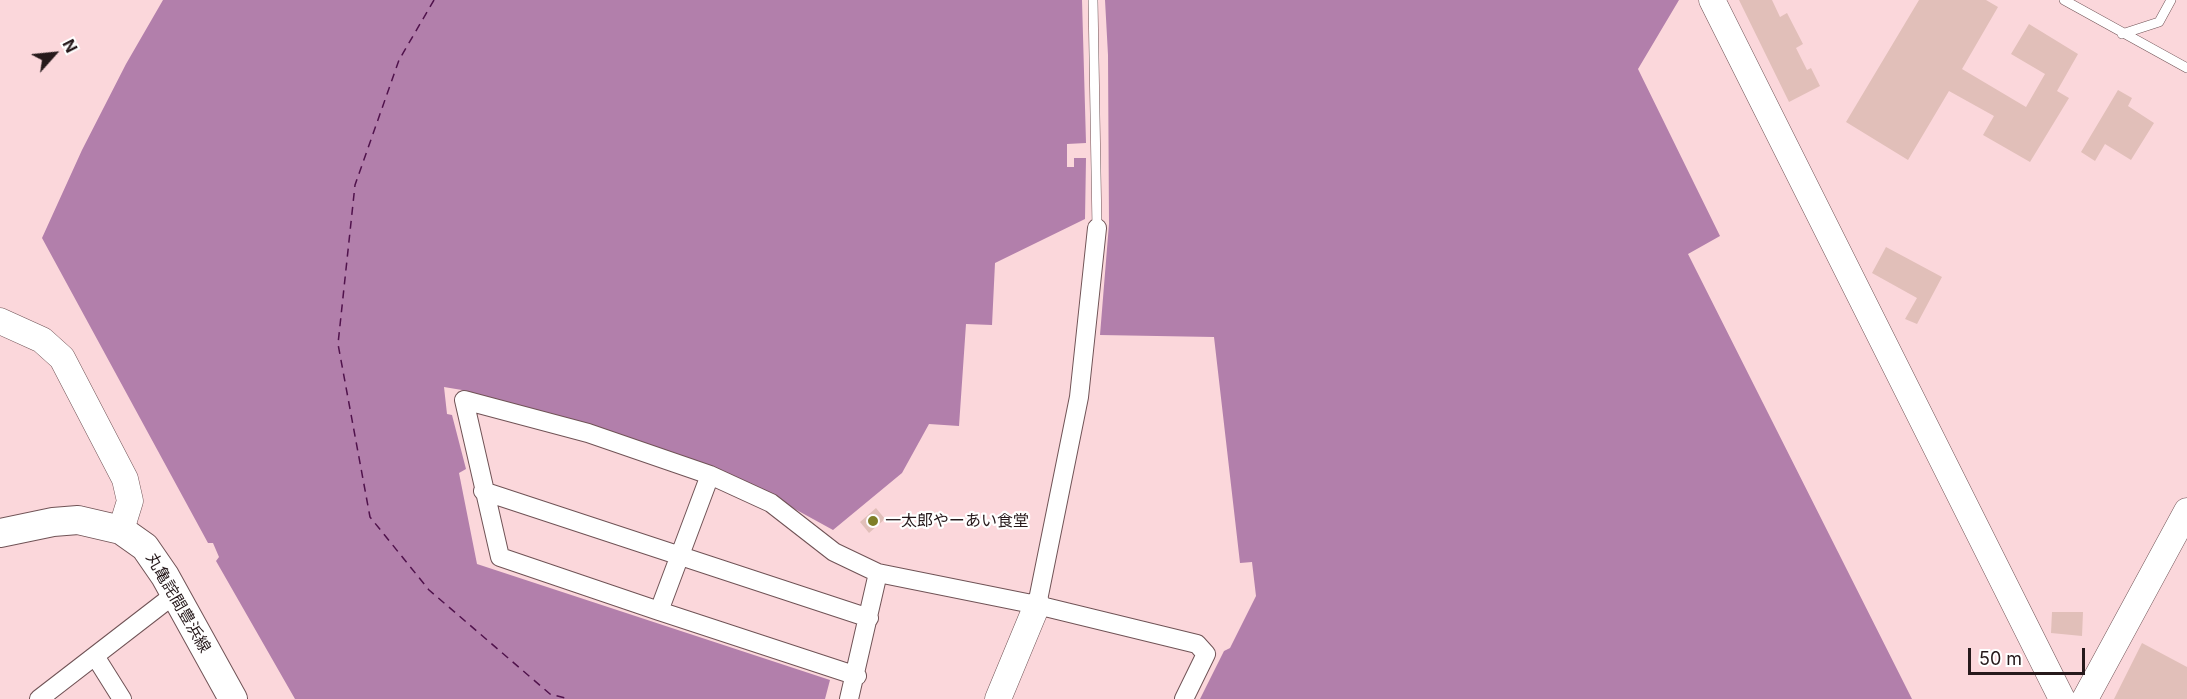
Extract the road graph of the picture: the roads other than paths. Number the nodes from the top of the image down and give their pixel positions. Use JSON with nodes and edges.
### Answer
{"nodes":[{"id":1,"x":1093,"y":0,"type":"edge"},
{"id":2,"x":1712,"y":0,"type":"edge"},
{"id":3,"x":2064,"y":0,"type":"edge"},
{"id":4,"x":2171,"y":0,"type":"edge"},
{"id":5,"x":2122,"y":34,"type":"junction"},
{"id":6,"x":2187,"y":68,"type":"edge"},
{"id":7,"x":1097,"y":228,"type":"joint"},
{"id":8,"x":0,"y":321,"type":"edge"},
{"id":9,"x":710,"y":475,"type":"junction"},
{"id":10,"x":483,"y":491,"type":"junction"},
{"id":11,"x":2187,"y":511,"type":"edge"},
{"id":12,"x":121,"y":530,"type":"junction"},
{"id":13,"x":0,"y":533,"type":"edge"},
{"id":14,"x":680,"y":556,"type":"junction"},
{"id":15,"x":878,"y":573,"type":"junction"},
{"id":16,"x":175,"y":594,"type":"junction"},
{"id":17,"x":1037,"y":605,"type":"junction"},
{"id":18,"x":659,"y":611,"type":"junction"},
{"id":19,"x":869,"y":618,"type":"junction"},
{"id":20,"x":96,"y":656,"type":"junction"},
{"id":21,"x":857,"y":676,"type":"junction"},
{"id":22,"x":39,"y":699,"type":"edge"},
{"id":23,"x":122,"y":699,"type":"edge"},
{"id":24,"x":233,"y":699,"type":"edge"},
{"id":25,"x":849,"y":699,"type":"edge"},
{"id":26,"x":998,"y":699,"type":"edge"},
{"id":27,"x":1184,"y":699,"type":"edge"},
{"id":28,"x":2062,"y":699,"type":"edge"},
{"id":29,"x":2085,"y":699,"type":"edge"}],
"edges":[{"from":1,"to":7,"type":"lane"},
{"from":2,"to":28,"type":"street"},
{"from":3,"to":5,"type":"lane"},
{"from":4,"to":5,"type":"lane"},
{"from":5,"to":6,"type":"lane"},
{"from":7,"to":17,"type":"street"},
{"from":8,"to":12,"type":"street"},
{"from":9,"to":10,"type":"street"},
{"from":9,"to":14,"type":"street"},
{"from":9,"to":15,"type":"street"},
{"from":10,"to":14,"type":"street"},
{"from":10,"to":18,"type":"street"},
{"from":11,"to":29,"type":"street"},
{"from":12,"to":13,"type":"main road","name":"丸亀詫間豊浜線"},
{"from":12,"to":16,"type":"main road","name":"丸亀詫間豊浜線"},
{"from":14,"to":18,"type":"street"},
{"from":14,"to":19,"type":"street"},
{"from":15,"to":17,"type":"street"},
{"from":15,"to":19,"type":"street"},
{"from":16,"to":20,"type":"street"},
{"from":16,"to":24,"type":"main road","name":"丸亀詫間豊浜線"},
{"from":17,"to":26,"type":"street"},
{"from":17,"to":27,"type":"street"},
{"from":18,"to":21,"type":"street"},
{"from":19,"to":21,"type":"street"},
{"from":20,"to":22,"type":"street"},
{"from":20,"to":23,"type":"street"},
{"from":21,"to":25,"type":"street"}]}
